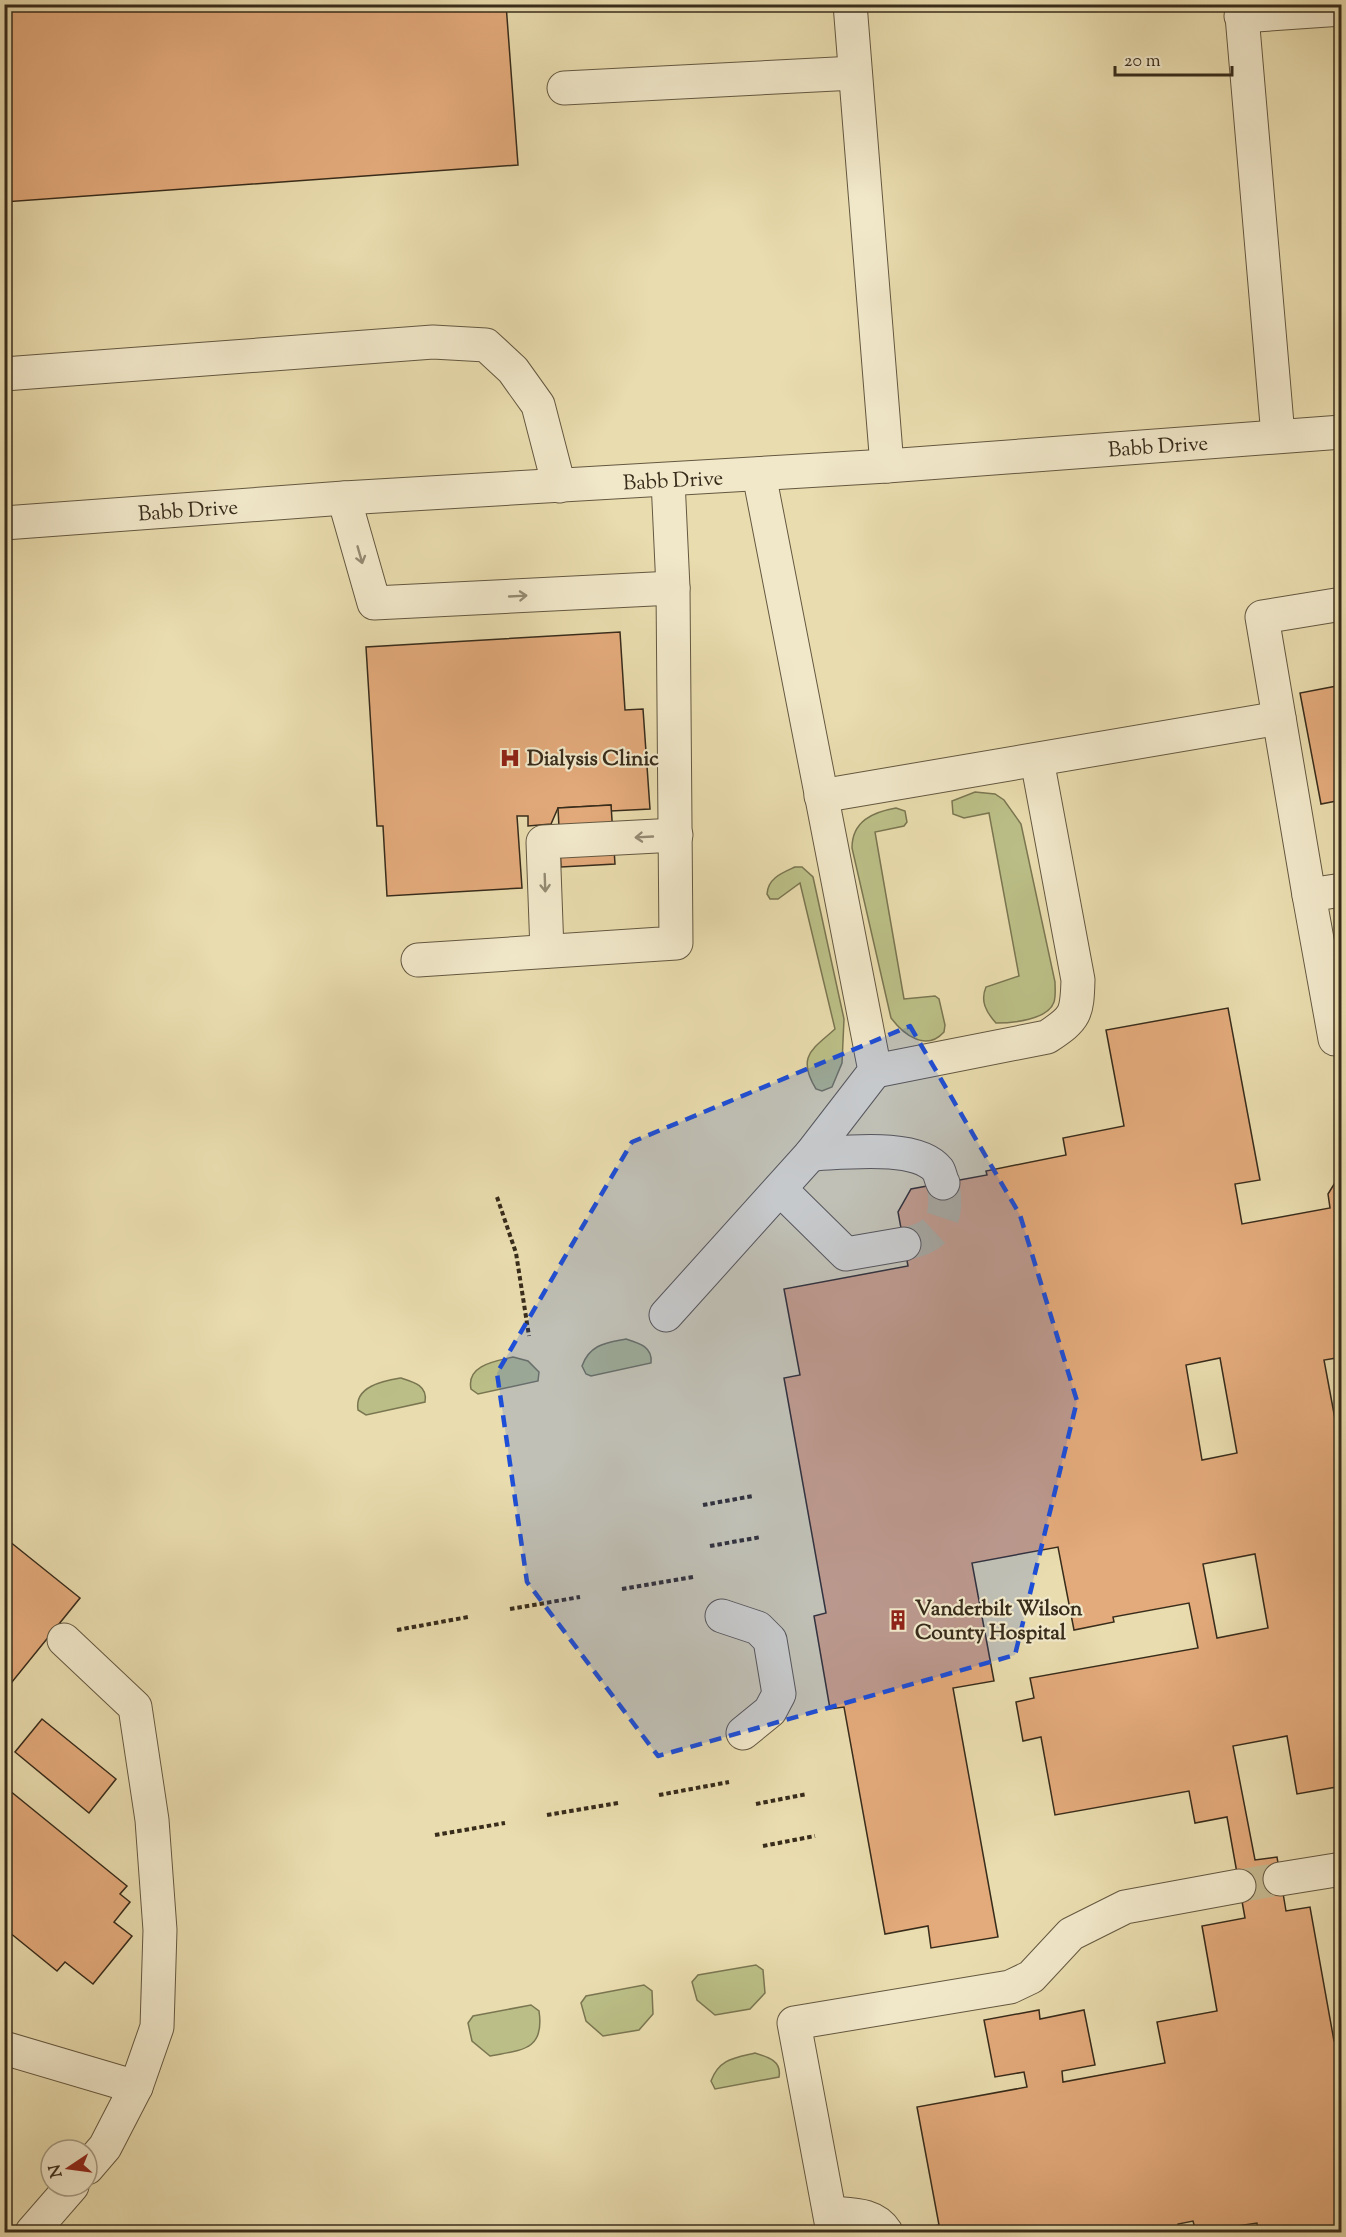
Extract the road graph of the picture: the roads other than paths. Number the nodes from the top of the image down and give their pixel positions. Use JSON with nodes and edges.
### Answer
{"nodes":[{"id":1,"x":850,"y":4,"type":"edge"},
{"id":2,"x":1341,"y":9,"type":"edge"},
{"id":3,"x":1241,"y":10,"type":"edge"},
{"id":4,"x":855,"y":73,"type":"junction"},
{"id":5,"x":564,"y":88,"type":"dead end"},
{"id":6,"x":4,"y":374,"type":"edge"},
{"id":7,"x":1341,"y":432,"type":"edge"},
{"id":8,"x":1278,"y":436,"type":"junction"},
{"id":9,"x":887,"y":466,"type":"junction"},
{"id":10,"x":759,"y":474,"type":"junction"},
{"id":11,"x":668,"y":480,"type":"junction"},
{"id":12,"x":559,"y":486,"type":"junction"},
{"id":13,"x":344,"y":498,"type":"junction"},
{"id":14,"x":4,"y":523,"type":"edge"},
{"id":15,"x":673,"y":588,"type":"junction"},
{"id":16,"x":1341,"y":604,"type":"edge"},
{"id":17,"x":1279,"y":718,"type":"junction"},
{"id":18,"x":1037,"y":760,"type":"junction"},
{"id":19,"x":820,"y":796,"type":"junction"},
{"id":20,"x":676,"y":835,"type":"junction"},
{"id":21,"x":1341,"y":890,"type":"edge"},
{"id":22,"x":1309,"y":895,"type":"junction"},
{"id":23,"x":548,"y":951,"type":"junction"},
{"id":24,"x":418,"y":960,"type":"dead end"},
{"id":25,"x":1341,"y":1038,"type":"edge"},
{"id":26,"x":875,"y":1071,"type":"junction"},
{"id":27,"x":811,"y":1154,"type":"junction"},
{"id":28,"x":943,"y":1183,"type":"tunnel mouth"},
{"id":29,"x":780,"y":1188,"type":"junction"},
{"id":30,"x":904,"y":1244,"type":"tunnel mouth"},
{"id":31,"x":666,"y":1315,"type":"dead end"},
{"id":32,"x":722,"y":1616,"type":"dead end"},
{"id":33,"x":63,"y":1640,"type":"dead end"},
{"id":34,"x":743,"y":1733,"type":"dead end"},
{"id":35,"x":1341,"y":1869,"type":"edge"},
{"id":36,"x":1280,"y":1879,"type":"tunnel mouth"},
{"id":37,"x":1239,"y":1886,"type":"tunnel mouth"},
{"id":38,"x":4,"y":2048,"type":"edge"},
{"id":39,"x":136,"y":2087,"type":"junction"},
{"id":40,"x":99,"y":2154,"type":"edge"},
{"id":41,"x":62,"y":2198,"type":"edge"},
{"id":42,"x":832,"y":2223,"type":"edge"},
{"id":43,"x":32,"y":2232,"type":"edge"},
{"id":44,"x":886,"y":2232,"type":"edge"}],
"edges":[{"from":1,"to":4,"type":"street"},
{"from":2,"to":3,"type":"street"},
{"from":3,"to":8,"type":"street"},
{"from":4,"to":5,"type":"street"},
{"from":4,"to":9,"type":"street"},
{"from":6,"to":12,"type":"street"},
{"from":7,"to":8,"type":"street","name":"Babb Drive"},
{"from":8,"to":9,"type":"street","name":"Babb Drive"},
{"from":9,"to":10,"type":"street","name":"Babb Drive"},
{"from":10,"to":11,"type":"street","name":"Babb Drive"},
{"from":10,"to":19,"type":"street"},
{"from":11,"to":12,"type":"street","name":"Babb Drive"},
{"from":11,"to":15,"type":"street"},
{"from":12,"to":13,"type":"street","name":"Babb Drive"},
{"from":13,"to":14,"type":"street","name":"Babb Drive"},
{"from":13,"to":15,"type":"street","one_way":true},
{"from":15,"to":20,"type":"street"},
{"from":16,"to":17,"type":"street"},
{"from":17,"to":18,"type":"street"},
{"from":17,"to":22,"type":"street"},
{"from":18,"to":19,"type":"street"},
{"from":18,"to":26,"type":"street"},
{"from":19,"to":26,"type":"street"},
{"from":20,"to":23,"type":"street"},
{"from":20,"to":23,"type":"street","one_way":true},
{"from":21,"to":22,"type":"street"},
{"from":22,"to":25,"type":"street"},
{"from":23,"to":24,"type":"street"},
{"from":26,"to":27,"type":"street"},
{"from":27,"to":28,"type":"street"},
{"from":27,"to":29,"type":"street"},
{"from":29,"to":30,"type":"street"},
{"from":29,"to":31,"type":"street"},
{"from":32,"to":34,"type":"street"},
{"from":33,"to":39,"type":"street"},
{"from":35,"to":36,"type":"street"},
{"from":37,"to":42,"type":"street"},
{"from":38,"to":39,"type":"street"},
{"from":39,"to":40,"type":"street"},
{"from":41,"to":43,"type":"street"},
{"from":42,"to":44,"type":"street"}]}
